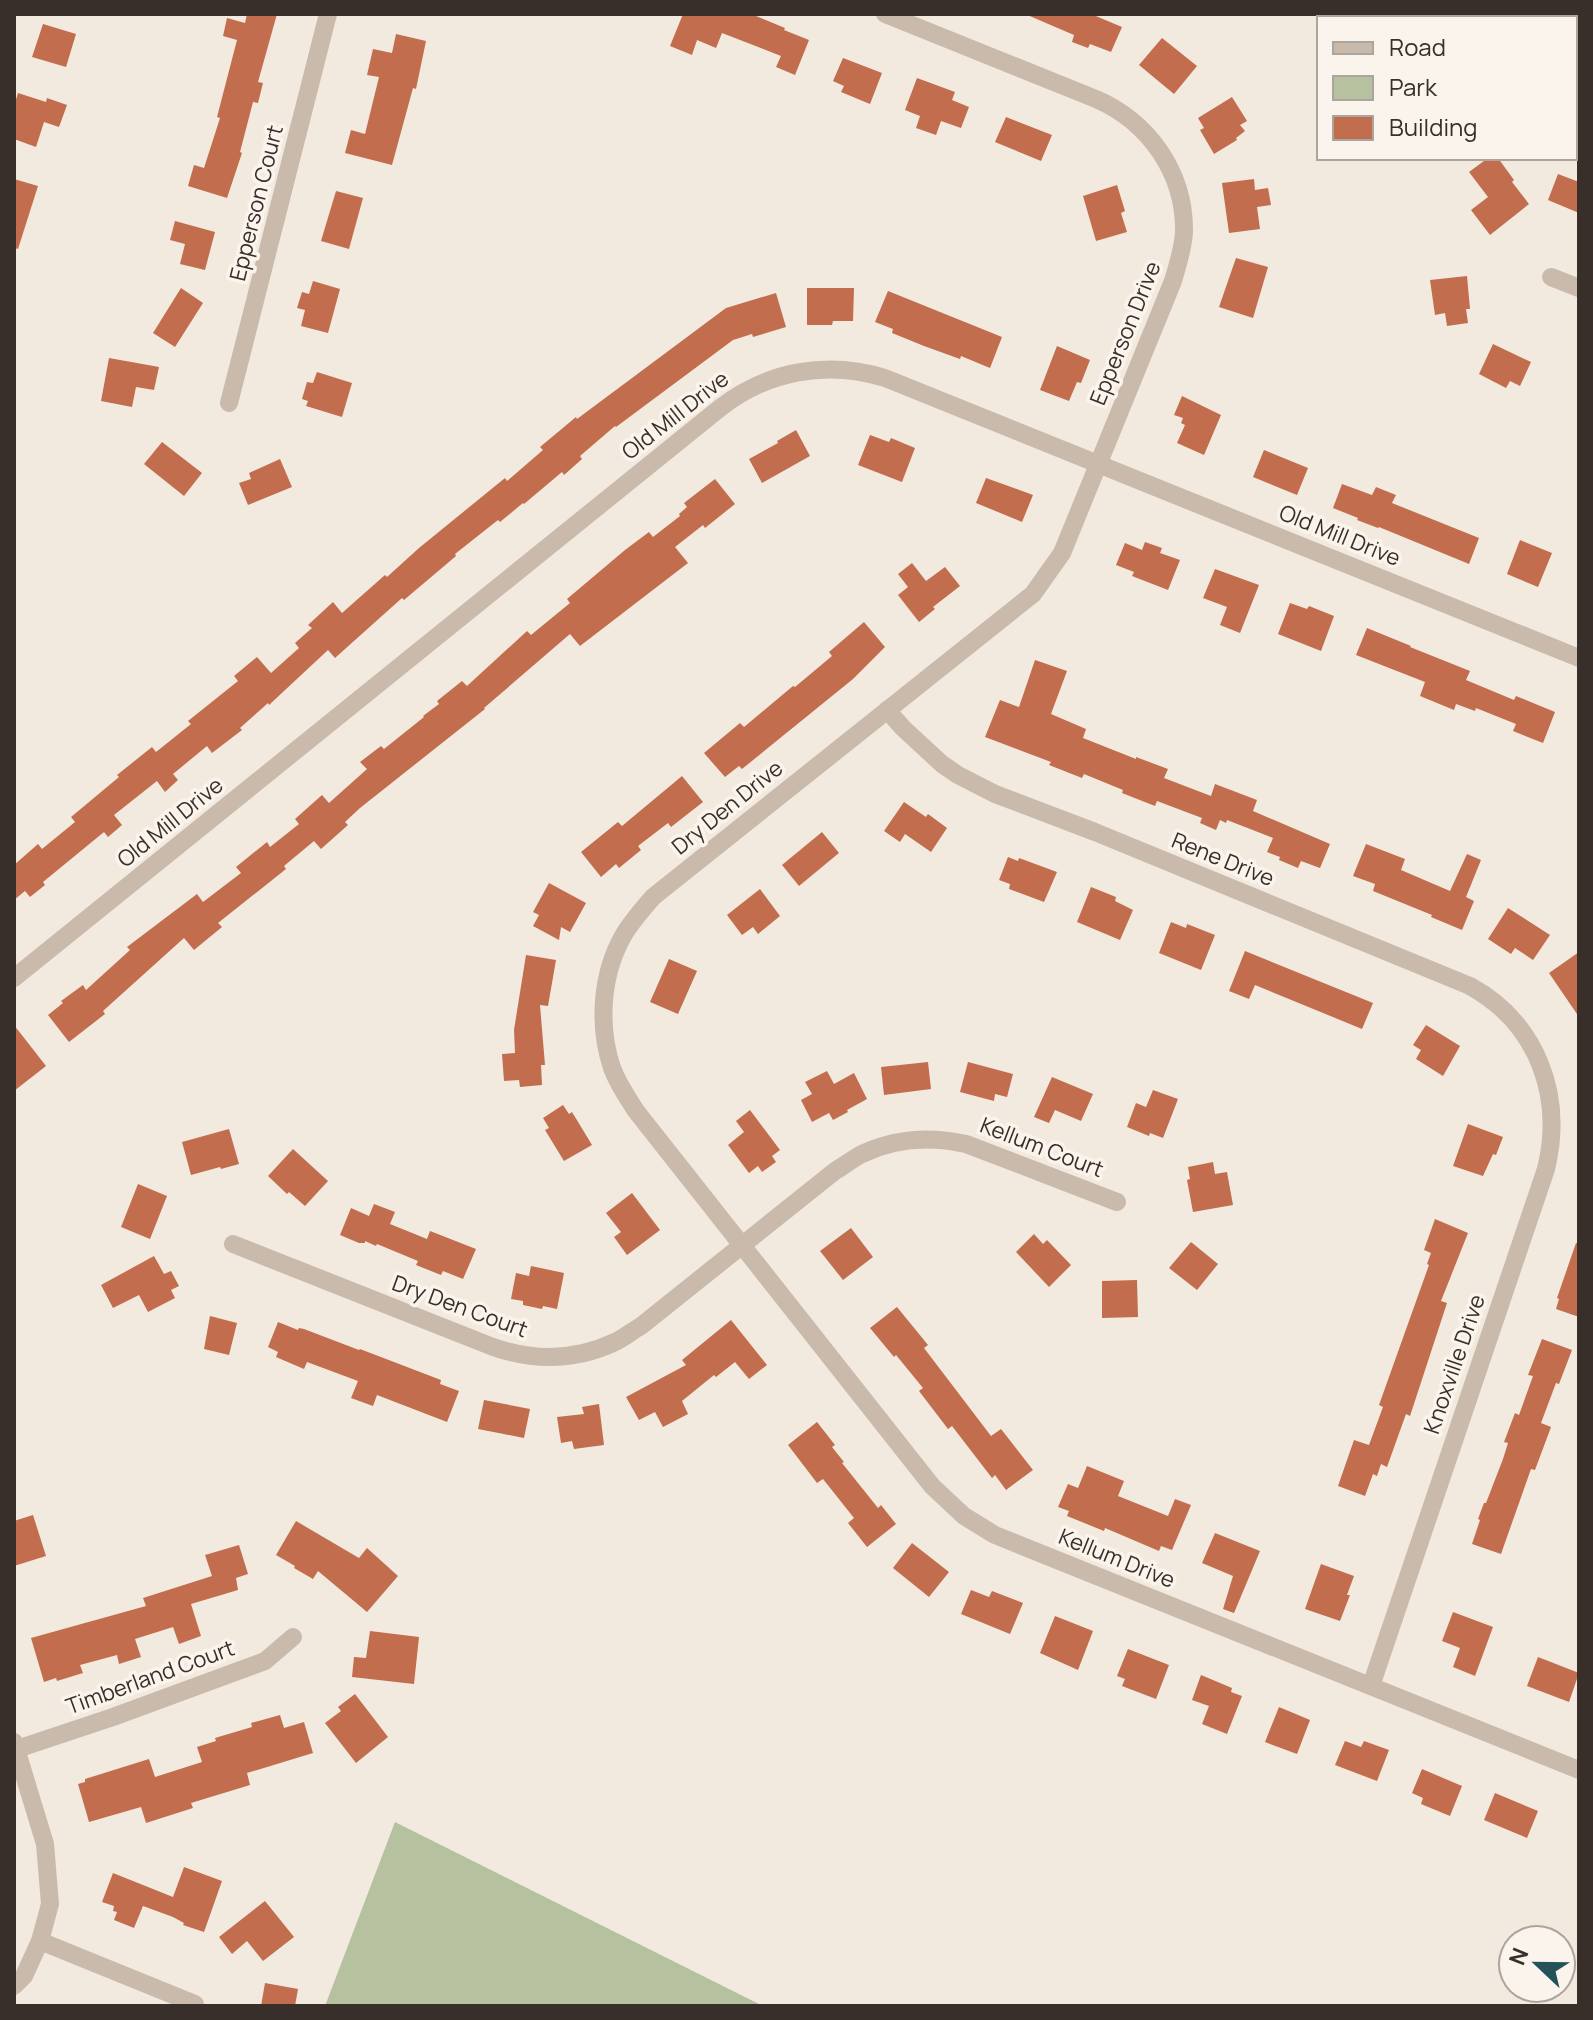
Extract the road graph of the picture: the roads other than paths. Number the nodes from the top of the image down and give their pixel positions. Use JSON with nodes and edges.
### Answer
{"nodes":[{"id":1,"x":328,"y":14,"type":"edge"},
{"id":2,"x":885,"y":14,"type":"edge"},
{"id":3,"x":1551,"y":277,"type":"dead end"},
{"id":4,"x":1579,"y":288,"type":"edge"},
{"id":5,"x":229,"y":403,"type":"dead end"},
{"id":6,"x":1098,"y":463,"type":"junction"},
{"id":7,"x":1579,"y":658,"type":"edge"},
{"id":8,"x":887,"y":710,"type":"junction"},
{"id":9,"x":14,"y":978,"type":"edge"},
{"id":10,"x":1536,"y":1055,"type":"joint"},
{"id":11,"x":1117,"y":1202,"type":"dead end"},
{"id":12,"x":233,"y":1244,"type":"dead end"},
{"id":13,"x":742,"y":1245,"type":"junction"},
{"id":14,"x":293,"y":1637,"type":"dead end"},
{"id":15,"x":1371,"y":1686,"type":"junction"},
{"id":16,"x":15,"y":1747,"type":"edge"},
{"id":17,"x":1579,"y":1770,"type":"edge"},
{"id":18,"x":40,"y":1941,"type":"junction"},
{"id":19,"x":14,"y":1986,"type":"edge"},
{"id":20,"x":195,"y":2004,"type":"edge"}],
"edges":[{"from":1,"to":5,"type":"street","name":"Epperson Court"},
{"from":2,"to":6,"type":"street","name":"Epperson Drive"},
{"from":3,"to":4,"type":"street"},
{"from":6,"to":7,"type":"street","name":"Old Mill Drive"},
{"from":6,"to":8,"type":"street","name":"Dry Den Drive"},
{"from":6,"to":9,"type":"street","name":"Old Mill Drive"},
{"from":8,"to":10,"type":"street","name":"Rene Drive"},
{"from":8,"to":13,"type":"street","name":"Dry Den Drive"},
{"from":10,"to":15,"type":"street","name":"Knoxville Drive"},
{"from":11,"to":13,"type":"street","name":"Kellum Court"},
{"from":12,"to":13,"type":"street","name":"Dry Den Court"},
{"from":13,"to":15,"type":"street","name":"Kellum Drive"},
{"from":14,"to":16,"type":"street","name":"Timberland Court"},
{"from":15,"to":17,"type":"street","name":"Kellum Drive"},
{"from":16,"to":18,"type":"street"},
{"from":18,"to":19,"type":"street"},
{"from":18,"to":20,"type":"street"}]}
